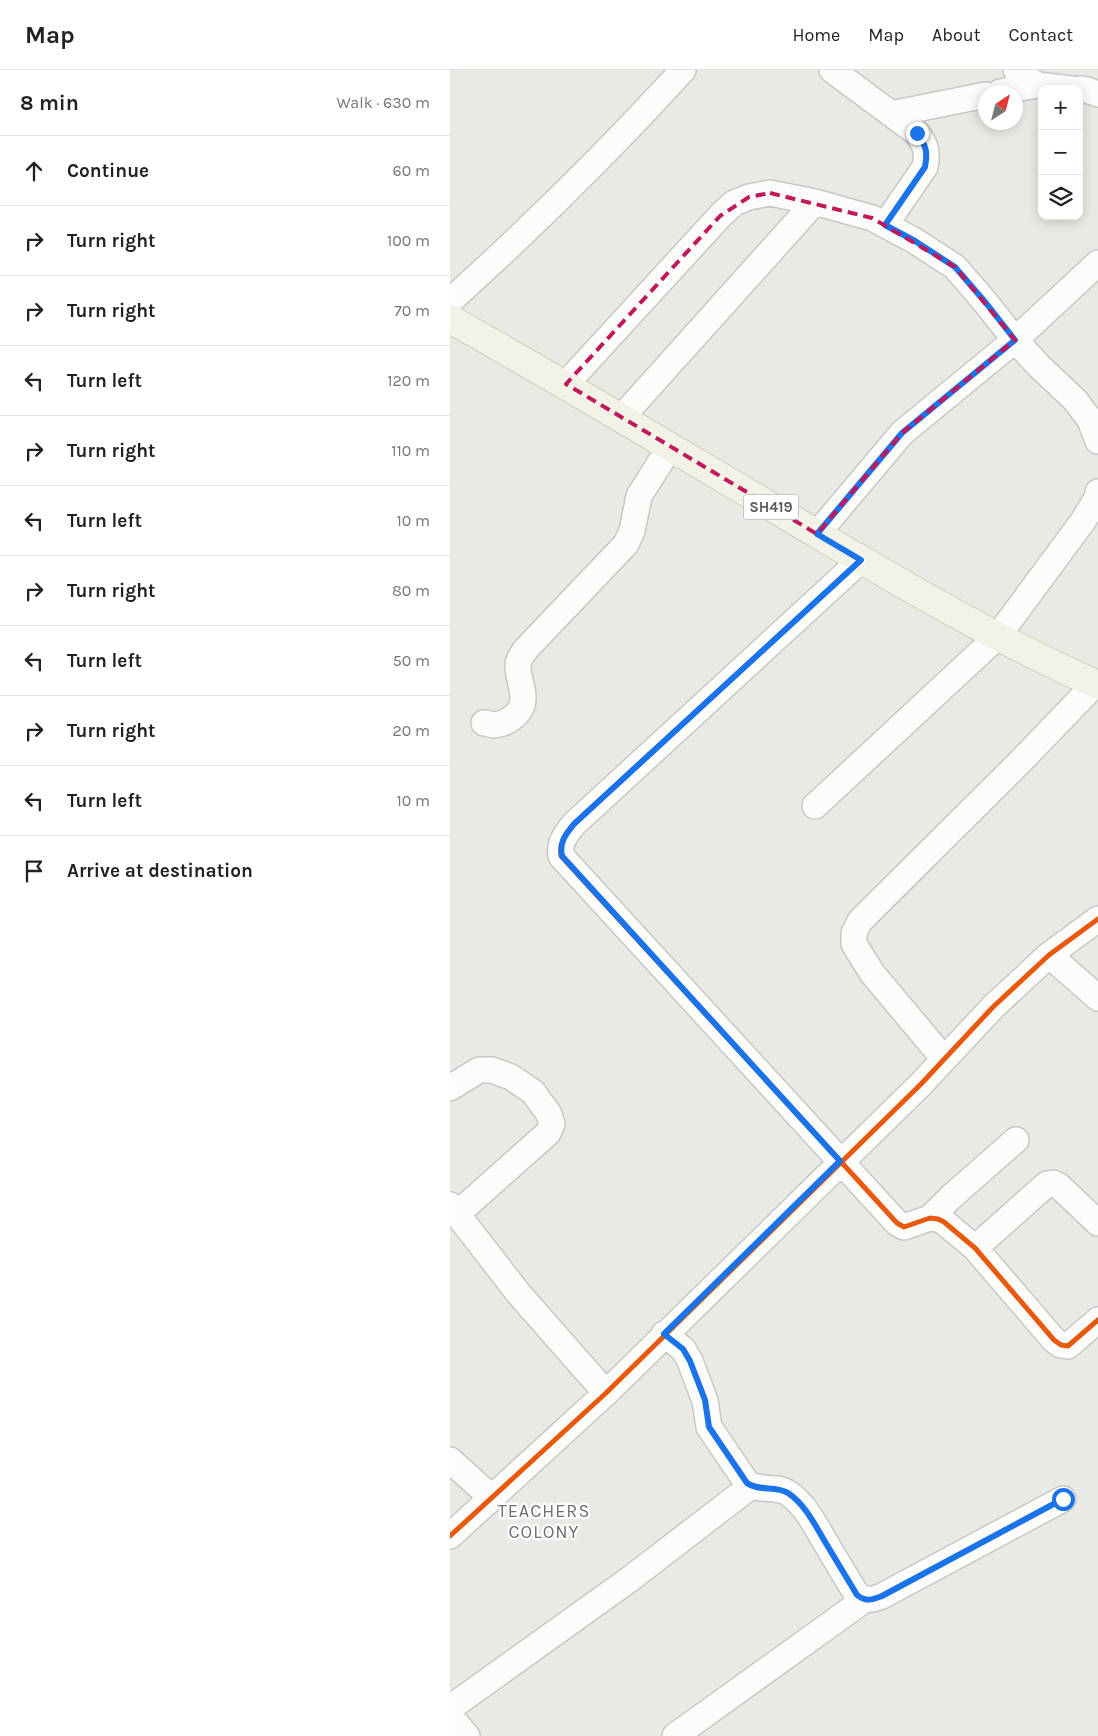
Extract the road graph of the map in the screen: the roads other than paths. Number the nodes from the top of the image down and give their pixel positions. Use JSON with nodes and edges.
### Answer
{"nodes":[{"id":1,"x":832,"y":70,"type":"edge"},
{"id":2,"x":1016,"y":70,"type":"edge"},
{"id":3,"x":673,"y":74,"type":"edge"},
{"id":4,"x":1037,"y":85,"type":"junction"},
{"id":5,"x":1023,"y":88,"type":"edge"},
{"id":6,"x":1088,"y":89,"type":"edge"},
{"id":7,"x":978,"y":97,"type":"edge"},
{"id":8,"x":891,"y":114,"type":"junction"},
{"id":9,"x":816,"y":202,"type":"junction"},
{"id":10,"x":885,"y":225,"type":"junction"},
{"id":11,"x":1098,"y":263,"type":"edge"},
{"id":12,"x":450,"y":301,"type":"edge"},
{"id":13,"x":450,"y":319,"type":"edge"},
{"id":14,"x":1015,"y":340,"type":"junction"},
{"id":15,"x":566,"y":384,"type":"junction"},
{"id":16,"x":621,"y":418,"type":"junction"},
{"id":17,"x":1098,"y":441,"type":"edge"},
{"id":18,"x":670,"y":447,"type":"junction"},
{"id":19,"x":1098,"y":492,"type":"edge"},
{"id":20,"x":817,"y":534,"type":"junction"},
{"id":21,"x":861,"y":560,"type":"junction"},
{"id":22,"x":998,"y":636,"type":"junction"},
{"id":23,"x":1096,"y":685,"type":"edge"},
{"id":24,"x":484,"y":723,"type":"dead end"},
{"id":25,"x":815,"y":806,"type":"dead end"},
{"id":26,"x":1098,"y":918,"type":"edge"},
{"id":27,"x":1049,"y":954,"type":"junction"},
{"id":28,"x":1098,"y":998,"type":"edge"},
{"id":29,"x":944,"y":1059,"type":"junction"},
{"id":30,"x":450,"y":1088,"type":"edge"},
{"id":31,"x":1016,"y":1140,"type":"dead end"},
{"id":32,"x":840,"y":1161,"type":"junction"},
{"id":33,"x":454,"y":1209,"type":"edge"},
{"id":34,"x":930,"y":1218,"type":"junction"},
{"id":35,"x":1098,"y":1223,"type":"edge"},
{"id":36,"x":974,"y":1248,"type":"junction"},
{"id":37,"x":1098,"y":1320,"type":"edge"},
{"id":38,"x":664,"y":1334,"type":"junction"},
{"id":39,"x":606,"y":1393,"type":"junction"},
{"id":40,"x":450,"y":1460,"type":"edge"},
{"id":41,"x":750,"y":1486,"type":"junction"},
{"id":42,"x":492,"y":1498,"type":"junction"},
{"id":43,"x":1063,"y":1499,"type":"dead end"},
{"id":44,"x":450,"y":1536,"type":"edge"},
{"id":45,"x":864,"y":1600,"type":"junction"},
{"id":46,"x":450,"y":1708,"type":"edge"},
{"id":47,"x":450,"y":1716,"type":"edge"},
{"id":48,"x":467,"y":1736,"type":"edge"},
{"id":49,"x":675,"y":1736,"type":"edge"}],
"edges":[{"from":1,"to":8,"type":"street"},
{"from":2,"to":4,"type":"street"},
{"from":3,"to":12,"type":"street"},
{"from":4,"to":5,"type":"street"},
{"from":4,"to":6,"type":"street"},
{"from":7,"to":8,"type":"street"},
{"from":8,"to":10,"type":"street"},
{"from":9,"to":10,"type":"street"},
{"from":9,"to":15,"type":"street"},
{"from":9,"to":16,"type":"street"},
{"from":10,"to":14,"type":"street"},
{"from":11,"to":14,"type":"street"},
{"from":13,"to":15,"type":"main road","number":"SH419"},
{"from":14,"to":17,"type":"street"},
{"from":14,"to":20,"type":"street"},
{"from":15,"to":16,"type":"main road","number":"SH419"},
{"from":16,"to":18,"type":"main road","number":"SH419"},
{"from":18,"to":20,"type":"main road","number":"SH419"},
{"from":18,"to":24,"type":"street"},
{"from":19,"to":22,"type":"street"},
{"from":20,"to":21,"type":"main road","number":"SH419"},
{"from":21,"to":22,"type":"main road","number":"SH419"},
{"from":21,"to":32,"type":"street"},
{"from":22,"to":23,"type":"main road","number":"SH419"},
{"from":22,"to":25,"type":"street"},
{"from":23,"to":29,"type":"street"},
{"from":26,"to":27,"type":"street"},
{"from":27,"to":28,"type":"street"},
{"from":27,"to":29,"type":"street"},
{"from":29,"to":32,"type":"street"},
{"from":30,"to":33,"type":"street"},
{"from":31,"to":34,"type":"street"},
{"from":32,"to":34,"type":"street"},
{"from":32,"to":38,"type":"street"},
{"from":33,"to":39,"type":"street"},
{"from":34,"to":36,"type":"street"},
{"from":35,"to":36,"type":"street"},
{"from":36,"to":37,"type":"street"},
{"from":38,"to":39,"type":"street"},
{"from":38,"to":41,"type":"street"},
{"from":39,"to":42,"type":"street"},
{"from":40,"to":42,"type":"street"},
{"from":41,"to":45,"type":"street"},
{"from":41,"to":46,"type":"street"},
{"from":42,"to":44,"type":"street"},
{"from":43,"to":45,"type":"street"},
{"from":45,"to":49,"type":"street"},
{"from":47,"to":48,"type":"street"}]}
